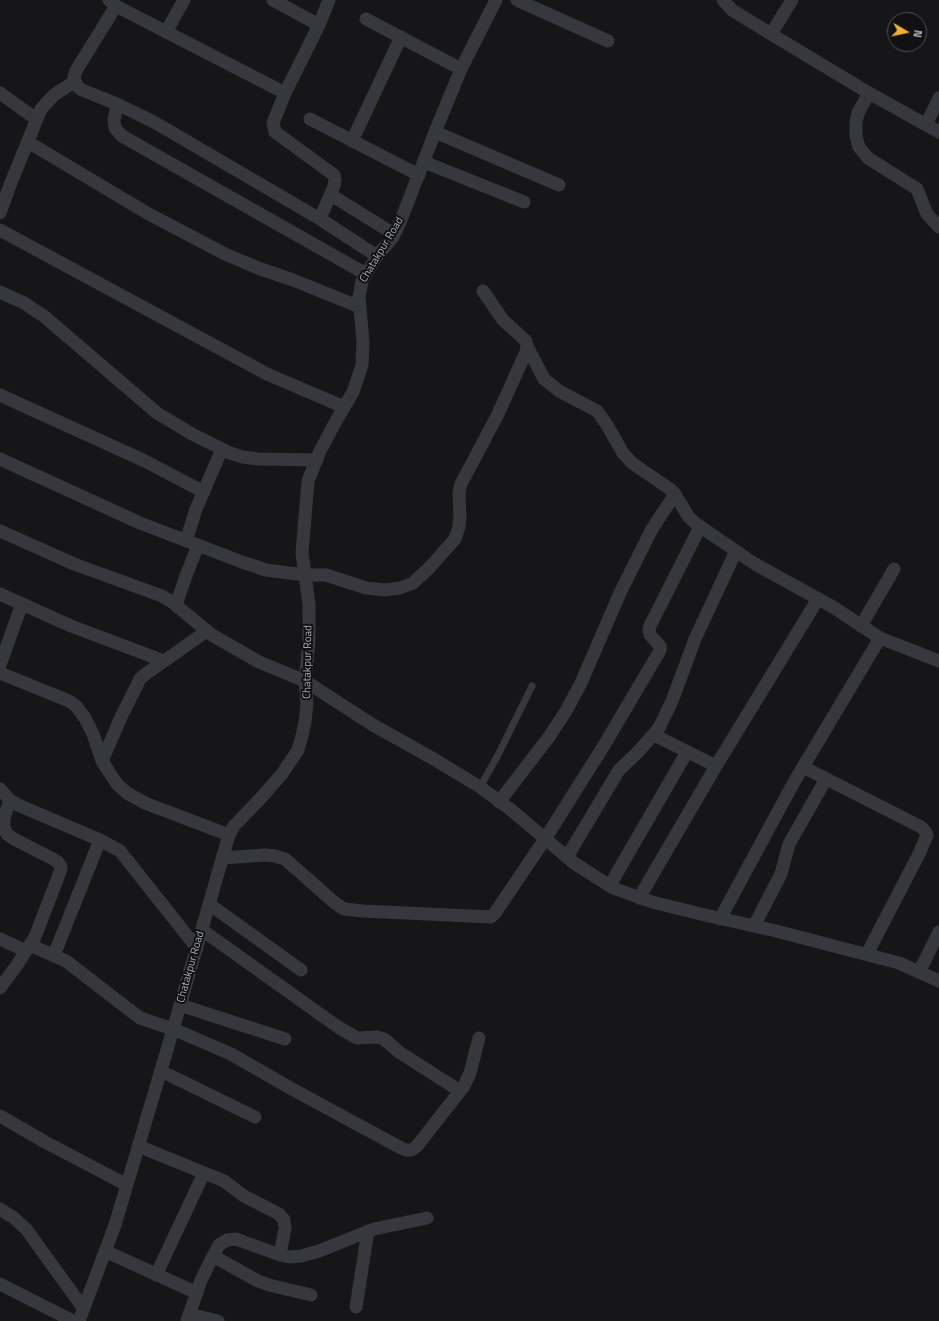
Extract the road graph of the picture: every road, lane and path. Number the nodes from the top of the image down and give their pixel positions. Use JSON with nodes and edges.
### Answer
{"nodes":[{"id":1,"x":184,"y":0,"type":"edge"},
{"id":2,"x":273,"y":0,"type":"edge"},
{"id":3,"x":329,"y":0,"type":"edge"},
{"id":4,"x":496,"y":0,"type":"edge"},
{"id":5,"x":517,"y":0,"type":"edge"},
{"id":6,"x":723,"y":0,"type":"edge"},
{"id":7,"x":792,"y":0,"type":"edge"},
{"id":8,"x":112,"y":3,"type":"edge"},
{"id":9,"x":366,"y":19,"type":"dead end"},
{"id":10,"x":319,"y":25,"type":"junction"},
{"id":11,"x":166,"y":32,"type":"junction"},
{"id":12,"x":771,"y":34,"type":"junction"},
{"id":13,"x":400,"y":37,"type":"junction"},
{"id":14,"x":608,"y":41,"type":"dead end"},
{"id":15,"x":461,"y":69,"type":"junction"},
{"id":16,"x":74,"y":81,"type":"junction"},
{"id":17,"x":0,"y":93,"type":"edge"},
{"id":18,"x":285,"y":93,"type":"junction"},
{"id":19,"x":869,"y":93,"type":"junction"},
{"id":20,"x":939,"y":98,"type":"edge"},
{"id":21,"x":117,"y":104,"type":"junction"},
{"id":22,"x":36,"y":120,"type":"junction"},
{"id":23,"x":310,"y":120,"type":"dead end"},
{"id":24,"x":926,"y":125,"type":"junction"},
{"id":25,"x":435,"y":132,"type":"junction"},
{"id":26,"x":939,"y":132,"type":"edge"},
{"id":27,"x":352,"y":141,"type":"junction"},
{"id":28,"x":28,"y":142,"type":"junction"},
{"id":29,"x":424,"y":162,"type":"junction"},
{"id":30,"x":419,"y":175,"type":"junction"},
{"id":31,"x":5,"y":181,"type":"edge"},
{"id":32,"x":559,"y":186,"type":"dead end"},
{"id":33,"x":331,"y":195,"type":"junction"},
{"id":34,"x":524,"y":202,"type":"dead end"},
{"id":35,"x":0,"y":213,"type":"edge"},
{"id":36,"x":320,"y":219,"type":"junction"},
{"id":37,"x":939,"y":227,"type":"edge"},
{"id":38,"x":0,"y":230,"type":"edge"},
{"id":39,"x":394,"y":234,"type":"junction"},
{"id":40,"x":377,"y":256,"type":"junction"},
{"id":41,"x":366,"y":274,"type":"junction"},
{"id":42,"x":483,"y":291,"type":"dead end"},
{"id":43,"x":0,"y":292,"type":"edge"},
{"id":44,"x":360,"y":307,"type":"junction"},
{"id":45,"x":527,"y":346,"type":"junction"},
{"id":46,"x":0,"y":395,"type":"edge"},
{"id":47,"x":344,"y":407,"type":"junction"},
{"id":48,"x":222,"y":449,"type":"junction"},
{"id":49,"x":0,"y":459,"type":"edge"},
{"id":50,"x":317,"y":460,"type":"junction"},
{"id":51,"x":204,"y":492,"type":"junction"},
{"id":52,"x":675,"y":494,"type":"junction"},
{"id":53,"x":700,"y":527,"type":"junction"},
{"id":54,"x":0,"y":531,"type":"edge"},
{"id":55,"x":192,"y":543,"type":"junction"},
{"id":56,"x":736,"y":551,"type":"junction"},
{"id":57,"x":894,"y":569,"type":"dead end"},
{"id":58,"x":305,"y":575,"type":"junction"},
{"id":59,"x":0,"y":594,"type":"edge"},
{"id":60,"x":818,"y":599,"type":"junction"},
{"id":61,"x":22,"y":604,"type":"junction"},
{"id":62,"x":176,"y":605,"type":"junction"},
{"id":63,"x":861,"y":626,"type":"junction"},
{"id":64,"x":207,"y":631,"type":"junction"},
{"id":65,"x":880,"y":638,"type":"junction"},
{"id":66,"x":164,"y":661,"type":"junction"},
{"id":67,"x":939,"y":661,"type":"edge"},
{"id":68,"x":0,"y":664,"type":"edge"},
{"id":69,"x":0,"y":673,"type":"edge"},
{"id":70,"x":306,"y":680,"type":"junction"},
{"id":71,"x":532,"y":686,"type":"dead end"},
{"id":72,"x":654,"y":735,"type":"junction"},
{"id":73,"x":686,"y":752,"type":"junction"},
{"id":74,"x":102,"y":761,"type":"junction"},
{"id":75,"x":716,"y":766,"type":"junction"},
{"id":76,"x":803,"y":767,"type":"junction"},
{"id":77,"x":826,"y":779,"type":"junction"},
{"id":78,"x":480,"y":787,"type":"junction"},
{"id":79,"x":0,"y":789,"type":"edge"},
{"id":80,"x":10,"y":800,"type":"junction"},
{"id":81,"x":499,"y":802,"type":"junction"},
{"id":82,"x":4,"y":832,"type":"edge"},
{"id":83,"x":229,"y":835,"type":"junction"},
{"id":84,"x":545,"y":839,"type":"junction"},
{"id":85,"x":100,"y":840,"type":"junction"},
{"id":86,"x":567,"y":857,"type":"junction"},
{"id":87,"x":222,"y":858,"type":"junction"},
{"id":88,"x":610,"y":885,"type":"junction"},
{"id":89,"x":638,"y":898,"type":"junction"},
{"id":90,"x":209,"y":904,"type":"junction"},
{"id":91,"x":720,"y":919,"type":"junction"},
{"id":92,"x":754,"y":926,"type":"junction"},
{"id":93,"x":202,"y":930,"type":"junction"},
{"id":94,"x":939,"y":932,"type":"edge"},
{"id":95,"x":0,"y":939,"type":"edge"},
{"id":96,"x":28,"y":948,"type":"junction"},
{"id":97,"x":196,"y":948,"type":"junction"},
{"id":98,"x":867,"y":954,"type":"junction"},
{"id":99,"x":54,"y":956,"type":"junction"},
{"id":100,"x":301,"y":970,"type":"dead end"},
{"id":101,"x":919,"y":972,"type":"junction"},
{"id":102,"x":939,"y":981,"type":"edge"},
{"id":103,"x":0,"y":988,"type":"edge"},
{"id":104,"x":180,"y":1005,"type":"junction"},
{"id":105,"x":173,"y":1030,"type":"junction"},
{"id":106,"x":479,"y":1038,"type":"dead end"},
{"id":107,"x":285,"y":1039,"type":"dead end"},
{"id":108,"x":161,"y":1071,"type":"junction"},
{"id":109,"x":460,"y":1092,"type":"junction"},
{"id":110,"x":0,"y":1116,"type":"edge"},
{"id":111,"x":255,"y":1117,"type":"dead end"},
{"id":112,"x":138,"y":1146,"type":"junction"},
{"id":113,"x":204,"y":1173,"type":"junction"},
{"id":114,"x":127,"y":1185,"type":"junction"},
{"id":115,"x":0,"y":1208,"type":"edge"},
{"id":116,"x":427,"y":1218,"type":"dead end"},
{"id":117,"x":368,"y":1231,"type":"junction"},
{"id":118,"x":105,"y":1251,"type":"junction"},
{"id":119,"x":280,"y":1255,"type":"junction"},
{"id":120,"x":213,"y":1256,"type":"junction"},
{"id":121,"x":156,"y":1275,"type":"junction"},
{"id":122,"x":0,"y":1284,"type":"edge"},
{"id":123,"x":197,"y":1293,"type":"junction"},
{"id":124,"x":311,"y":1295,"type":"dead end"},
{"id":125,"x":356,"y":1308,"type":"dead end"},
{"id":126,"x":81,"y":1315,"type":"edge"},
{"id":127,"x":188,"y":1317,"type":"edge"},
{"id":128,"x":73,"y":1321,"type":"edge"},
{"id":129,"x":218,"y":1321,"type":"edge"}],
"edges":[{"from":1,"to":11,"type":"street"},
{"from":2,"to":10,"type":"street"},
{"from":3,"to":10,"type":"street"},
{"from":4,"to":15,"type":"street","name":"Chatakpur Road"},
{"from":5,"to":14,"type":"street"},
{"from":6,"to":12,"type":"street"},
{"from":7,"to":12,"type":"street"},
{"from":8,"to":11,"type":"street"},
{"from":8,"to":16,"type":"street"},
{"from":9,"to":13,"type":"street"},
{"from":10,"to":18,"type":"street"},
{"from":11,"to":18,"type":"street"},
{"from":12,"to":19,"type":"street"},
{"from":13,"to":15,"type":"street"},
{"from":13,"to":27,"type":"street"},
{"from":15,"to":25,"type":"street","name":"Chatakpur Road"},
{"from":16,"to":21,"type":"street"},
{"from":16,"to":22,"type":"street"},
{"from":17,"to":22,"type":"street"},
{"from":18,"to":33,"type":"street"},
{"from":19,"to":24,"type":"street"},
{"from":19,"to":37,"type":"street"},
{"from":20,"to":24,"type":"street"},
{"from":21,"to":36,"type":"street"},
{"from":21,"to":41,"type":"street"},
{"from":22,"to":28,"type":"street"},
{"from":23,"to":27,"type":"street"},
{"from":24,"to":26,"type":"street"},
{"from":25,"to":29,"type":"street","name":"Chatakpur Road"},
{"from":25,"to":32,"type":"street"},
{"from":27,"to":30,"type":"street"},
{"from":28,"to":31,"type":"street"},
{"from":28,"to":44,"type":"street"},
{"from":29,"to":30,"type":"street","name":"Chatakpur Road"},
{"from":29,"to":34,"type":"street"},
{"from":30,"to":39,"type":"street","name":"Chatakpur Road"},
{"from":31,"to":35,"type":"street"},
{"from":33,"to":36,"type":"street"},
{"from":33,"to":39,"type":"street"},
{"from":36,"to":40,"type":"street"},
{"from":38,"to":47,"type":"street"},
{"from":39,"to":40,"type":"street","name":"Chatakpur Road"},
{"from":40,"to":41,"type":"street","name":"Chatakpur Road"},
{"from":41,"to":44,"type":"street","name":"Chatakpur Road"},
{"from":42,"to":45,"type":"street"},
{"from":43,"to":48,"type":"street"},
{"from":44,"to":47,"type":"street","name":"Chatakpur Road"},
{"from":45,"to":52,"type":"street"},
{"from":45,"to":58,"type":"street"},
{"from":46,"to":51,"type":"street"},
{"from":47,"to":50,"type":"street","name":"Chatakpur Road"},
{"from":48,"to":50,"type":"street"},
{"from":48,"to":51,"type":"street"},
{"from":49,"to":55,"type":"street"},
{"from":50,"to":58,"type":"street","name":"Chatakpur Road"},
{"from":51,"to":55,"type":"street"},
{"from":52,"to":53,"type":"street"},
{"from":52,"to":81,"type":"street"},
{"from":53,"to":56,"type":"street"},
{"from":53,"to":84,"type":"street"},
{"from":54,"to":62,"type":"street"},
{"from":55,"to":58,"type":"street"},
{"from":55,"to":62,"type":"street"},
{"from":56,"to":60,"type":"street"},
{"from":56,"to":72,"type":"street"},
{"from":57,"to":63,"type":"street"},
{"from":58,"to":70,"type":"street","name":"Chatakpur Road"},
{"from":59,"to":61,"type":"street"},
{"from":60,"to":63,"type":"street"},
{"from":60,"to":75,"type":"street"},
{"from":61,"to":66,"type":"street"},
{"from":61,"to":68,"type":"street"},
{"from":62,"to":64,"type":"street"},
{"from":63,"to":65,"type":"street"},
{"from":64,"to":66,"type":"street"},
{"from":64,"to":70,"type":"street"},
{"from":65,"to":67,"type":"street"},
{"from":65,"to":76,"type":"street"},
{"from":66,"to":74,"type":"street"},
{"from":69,"to":74,"type":"street"},
{"from":70,"to":78,"type":"street"},
{"from":70,"to":83,"type":"street","name":"Chatakpur Road"},
{"from":71,"to":78,"type":"lane"},
{"from":72,"to":73,"type":"street"},
{"from":72,"to":86,"type":"street"},
{"from":73,"to":75,"type":"street"},
{"from":73,"to":88,"type":"street"},
{"from":74,"to":83,"type":"street"},
{"from":75,"to":89,"type":"street"},
{"from":76,"to":77,"type":"street"},
{"from":76,"to":91,"type":"street"},
{"from":77,"to":92,"type":"street"},
{"from":77,"to":98,"type":"street"},
{"from":78,"to":81,"type":"street"},
{"from":79,"to":80,"type":"street"},
{"from":80,"to":82,"type":"street"},
{"from":80,"to":85,"type":"street"},
{"from":81,"to":84,"type":"street"},
{"from":82,"to":96,"type":"street"},
{"from":83,"to":87,"type":"street","name":"Chatakpur Road"},
{"from":84,"to":86,"type":"street"},
{"from":84,"to":87,"type":"street"},
{"from":85,"to":97,"type":"street"},
{"from":85,"to":99,"type":"street"},
{"from":86,"to":88,"type":"street"},
{"from":87,"to":90,"type":"street","name":"Chatakpur Road"},
{"from":88,"to":89,"type":"street"},
{"from":89,"to":91,"type":"street"},
{"from":90,"to":93,"type":"street","name":"Chatakpur Road"},
{"from":90,"to":100,"type":"street"},
{"from":91,"to":92,"type":"street"},
{"from":92,"to":98,"type":"street"},
{"from":93,"to":97,"type":"street","name":"Chatakpur Road"},
{"from":93,"to":109,"type":"street"},
{"from":94,"to":101,"type":"street"},
{"from":95,"to":96,"type":"street"},
{"from":96,"to":99,"type":"street"},
{"from":96,"to":103,"type":"street"},
{"from":97,"to":104,"type":"street","name":"Chatakpur Road"},
{"from":98,"to":101,"type":"street"},
{"from":99,"to":105,"type":"street"},
{"from":101,"to":102,"type":"street"},
{"from":104,"to":105,"type":"street","name":"Chatakpur Road"},
{"from":104,"to":107,"type":"street"},
{"from":105,"to":108,"type":"street","name":"Chatakpur Road"},
{"from":105,"to":109,"type":"street"},
{"from":106,"to":109,"type":"street"},
{"from":108,"to":111,"type":"street"},
{"from":108,"to":112,"type":"street","name":"Chatakpur Road"},
{"from":110,"to":114,"type":"street"},
{"from":112,"to":113,"type":"street"},
{"from":112,"to":114,"type":"street","name":"Chatakpur Road"},
{"from":113,"to":119,"type":"street"},
{"from":113,"to":121,"type":"street"},
{"from":114,"to":118,"type":"street","name":"Chatakpur Road"},
{"from":115,"to":126,"type":"street"},
{"from":116,"to":117,"type":"street"},
{"from":117,"to":119,"type":"street"},
{"from":117,"to":125,"type":"street"},
{"from":118,"to":121,"type":"street"},
{"from":118,"to":126,"type":"street","name":"Chatakpur Road"},
{"from":119,"to":120,"type":"street"},
{"from":120,"to":123,"type":"street"},
{"from":120,"to":124,"type":"street"},
{"from":121,"to":123,"type":"street"},
{"from":122,"to":128,"type":"street"},
{"from":123,"to":127,"type":"street"},
{"from":127,"to":129,"type":"street"}]}
